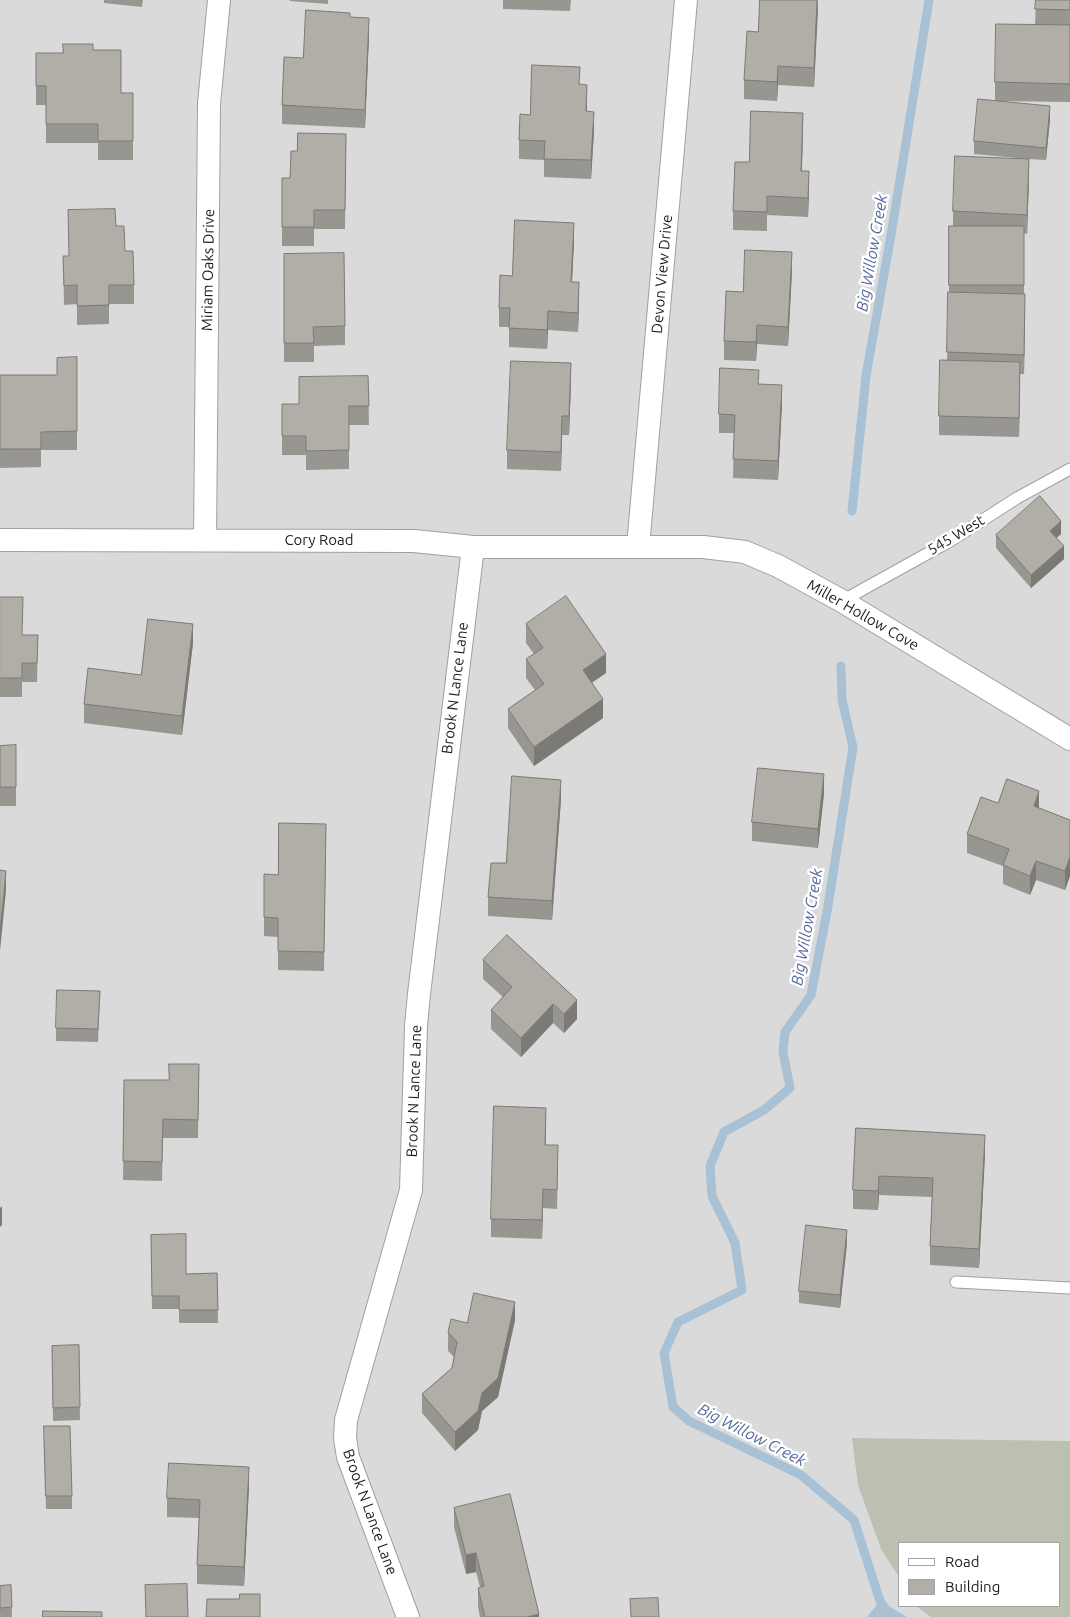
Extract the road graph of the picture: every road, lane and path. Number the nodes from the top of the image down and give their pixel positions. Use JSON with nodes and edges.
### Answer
{"nodes":[{"id":1,"x":219,"y":0,"type":"edge"},
{"id":2,"x":686,"y":0,"type":"edge"},
{"id":3,"x":1070,"y":469,"type":"edge"},
{"id":4,"x":0,"y":540,"type":"edge"},
{"id":5,"x":205,"y":540,"type":"junction"},
{"id":6,"x":473,"y":547,"type":"junction"},
{"id":7,"x":638,"y":547,"type":"junction"},
{"id":8,"x":842,"y":601,"type":"junction"},
{"id":9,"x":1070,"y":739,"type":"edge"},
{"id":10,"x":956,"y":1282,"type":"dead end"},
{"id":11,"x":1070,"y":1288,"type":"edge"},
{"id":12,"x":408,"y":1617,"type":"edge"}],
"edges":[{"from":1,"to":5,"type":"street","name":"Miriam Oaks Drive"},
{"from":2,"to":7,"type":"street","name":"Devon View Drive"},
{"from":3,"to":8,"type":"lane","name":"545 West"},
{"from":4,"to":5,"type":"street","name":"Cory Road"},
{"from":5,"to":6,"type":"street","name":"Cory Road"},
{"from":6,"to":7,"type":"street","name":"Cory Road"},
{"from":6,"to":12,"type":"street","name":"Brook N Lance Lane"},
{"from":7,"to":8,"type":"street","name":"Miller Hollow Cove"},
{"from":8,"to":9,"type":"street","name":"Miller Hollow Cove"},
{"from":10,"to":11,"type":"lane"}]}
